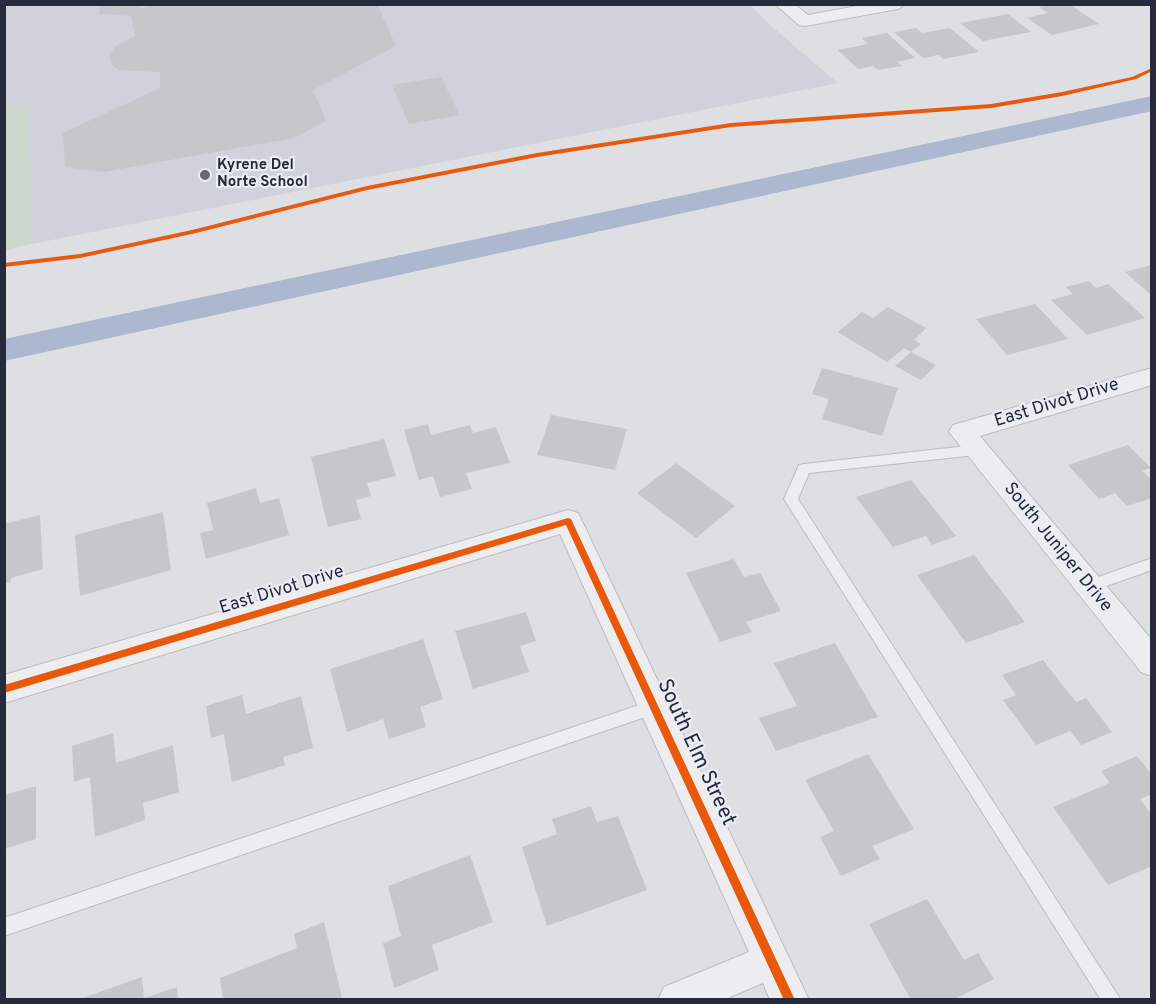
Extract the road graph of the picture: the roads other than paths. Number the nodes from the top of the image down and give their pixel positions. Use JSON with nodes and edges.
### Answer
{"nodes":[{"id":1,"x":783,"y":4,"type":"edge"},
{"id":2,"x":898,"y":4,"type":"edge"},
{"id":3,"x":1152,"y":376,"type":"edge"},
{"id":4,"x":969,"y":441,"type":"junction"},
{"id":5,"x":568,"y":521,"type":"joint"},
{"id":6,"x":1152,"y":564,"type":"edge"},
{"id":7,"x":1089,"y":586,"type":"junction"},
{"id":8,"x":1152,"y":663,"type":"edge"},
{"id":9,"x":4,"y":688,"type":"edge"},
{"id":10,"x":654,"y":706,"type":"junction"},
{"id":11,"x":4,"y":927,"type":"edge"},
{"id":12,"x":772,"y":961,"type":"junction"},
{"id":13,"x":677,"y":999,"type":"edge"},
{"id":14,"x":790,"y":999,"type":"edge"},
{"id":15,"x":1112,"y":999,"type":"edge"}],
"edges":[{"from":1,"to":2,"type":"street"},
{"from":3,"to":4,"type":"street","name":"East Divot Drive"},
{"from":4,"to":7,"type":"street","name":"South Juniper Drive"},
{"from":4,"to":15,"type":"lane"},
{"from":5,"to":9,"type":"street","name":"East Divot Drive"},
{"from":5,"to":10,"type":"street","name":"South Elm Street"},
{"from":6,"to":7,"type":"lane"},
{"from":7,"to":8,"type":"street","name":"South Juniper Drive"},
{"from":10,"to":11,"type":"lane"},
{"from":10,"to":12,"type":"street","name":"South Elm Street"},
{"from":12,"to":13,"type":"street"},
{"from":12,"to":14,"type":"street","name":"South Elm Street"}]}
